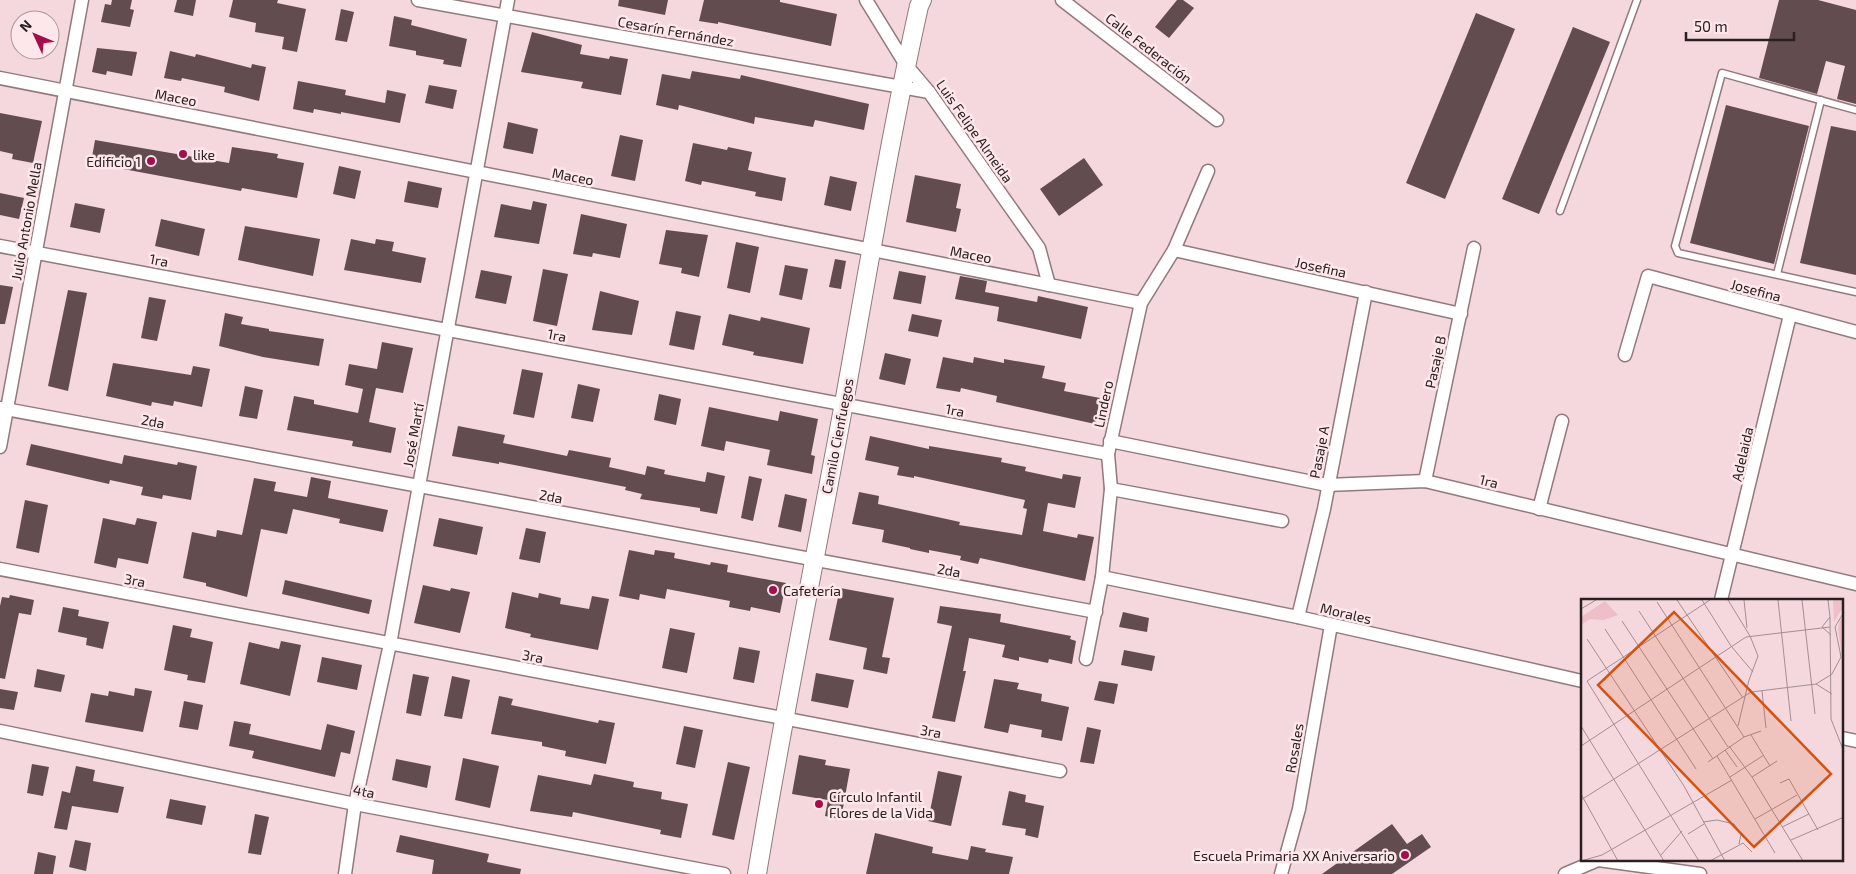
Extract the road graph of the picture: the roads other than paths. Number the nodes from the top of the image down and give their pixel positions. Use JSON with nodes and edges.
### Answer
{"nodes":[{"id":1,"x":82,"y":0,"type":"edge"},
{"id":2,"x":418,"y":0,"type":"edge"},
{"id":3,"x":508,"y":0,"type":"edge"},
{"id":4,"x":866,"y":0,"type":"edge"},
{"id":5,"x":922,"y":0,"type":"edge"},
{"id":6,"x":1062,"y":0,"type":"edge"},
{"id":7,"x":1637,"y":0,"type":"edge"},
{"id":8,"x":506,"y":16,"type":"junction"},
{"id":9,"x":906,"y":65,"type":"junction"},
{"id":10,"x":0,"y":78,"type":"edge"},
{"id":11,"x":902,"y":87,"type":"junction"},
{"id":12,"x":66,"y":91,"type":"junction"},
{"id":13,"x":930,"y":92,"type":"junction"},
{"id":14,"x":1821,"y":100,"type":"junction"},
{"id":15,"x":1856,"y":110,"type":"edge"},
{"id":16,"x":1217,"y":120,"type":"dead end"},
{"id":17,"x":1208,"y":171,"type":"dead end"},
{"id":18,"x":476,"y":172,"type":"junction"},
{"id":19,"x":1560,"y":211,"type":"dead end"},
{"id":20,"x":0,"y":246,"type":"edge"},
{"id":21,"x":1474,"y":248,"type":"dead end"},
{"id":22,"x":871,"y":250,"type":"junction"},
{"id":23,"x":1174,"y":250,"type":"junction"},
{"id":24,"x":36,"y":252,"type":"junction"},
{"id":25,"x":1777,"y":274,"type":"junction"},
{"id":26,"x":1049,"y":285,"type":"junction"},
{"id":27,"x":1366,"y":292,"type":"junction"},
{"id":28,"x":1856,"y":292,"type":"edge"},
{"id":29,"x":1141,"y":303,"type":"junction"},
{"id":30,"x":1461,"y":314,"type":"junction"},
{"id":31,"x":1790,"y":315,"type":"junction"},
{"id":32,"x":448,"y":330,"type":"junction"},
{"id":33,"x":1856,"y":332,"type":"edge"},
{"id":34,"x":1625,"y":355,"type":"dead end"},
{"id":35,"x":844,"y":404,"type":"junction"},
{"id":36,"x":4,"y":409,"type":"edge"},
{"id":37,"x":1562,"y":421,"type":"dead end"},
{"id":38,"x":0,"y":447,"type":"edge"},
{"id":39,"x":1109,"y":448,"type":"junction"},
{"id":40,"x":1425,"y":481,"type":"junction"},
{"id":41,"x":1328,"y":485,"type":"junction"},
{"id":42,"x":419,"y":486,"type":"junction"},
{"id":43,"x":1111,"y":489,"type":"junction"},
{"id":44,"x":1539,"y":509,"type":"junction"},
{"id":45,"x":1282,"y":521,"type":"dead end"},
{"id":46,"x":1734,"y":554,"type":"junction"},
{"id":47,"x":813,"y":560,"type":"junction"},
{"id":48,"x":0,"y":569,"type":"edge"},
{"id":49,"x":1102,"y":577,"type":"junction"},
{"id":50,"x":1856,"y":584,"type":"edge"},
{"id":51,"x":1721,"y":599,"type":"edge"},
{"id":52,"x":1096,"y":612,"type":"junction"},
{"id":53,"x":1298,"y":617,"type":"junction"},
{"id":54,"x":1331,"y":625,"type":"junction"},
{"id":55,"x":390,"y":644,"type":"junction"},
{"id":56,"x":1086,"y":659,"type":"dead end"},
{"id":57,"x":1581,"y":681,"type":"edge"},
{"id":58,"x":783,"y":718,"type":"junction"},
{"id":59,"x":0,"y":731,"type":"edge"},
{"id":60,"x":1060,"y":771,"type":"dead end"},
{"id":61,"x":355,"y":804,"type":"junction"},
{"id":62,"x":1593,"y":862,"type":"edge"},
{"id":63,"x":1613,"y":862,"type":"edge"},
{"id":64,"x":345,"y":874,"type":"edge"},
{"id":65,"x":724,"y":874,"type":"edge"},
{"id":66,"x":757,"y":874,"type":"edge"},
{"id":67,"x":1281,"y":874,"type":"edge"},
{"id":68,"x":1565,"y":874,"type":"edge"},
{"id":69,"x":1700,"y":874,"type":"edge"}],
"edges":[{"from":1,"to":12,"type":"street","name":"Julio Antonio Mella"},
{"from":2,"to":8,"type":"street","name":"Cesarín Fernández"},
{"from":3,"to":8,"type":"street","name":"José Martí"},
{"from":4,"to":9,"type":"street","name":"Luis Felipe Almeida"},
{"from":5,"to":9,"type":"street","name":"Camilo Cienfuegos"},
{"from":6,"to":16,"type":"street","name":"Calle Federación"},
{"from":7,"to":19,"type":"lane"},
{"from":8,"to":11,"type":"street","name":"Cesarín Fernández"},
{"from":8,"to":18,"type":"street","name":"José Martí"},
{"from":9,"to":11,"type":"street","name":"Camilo Cienfuegos"},
{"from":9,"to":13,"type":"street","name":"Luis Felipe Almeida"},
{"from":10,"to":12,"type":"street","name":"Maceo"},
{"from":11,"to":13,"type":"street","name":"Cesarín Fernández"},
{"from":11,"to":22,"type":"street","name":"Camilo Cienfuegos"},
{"from":12,"to":18,"type":"street","name":"Maceo"},
{"from":12,"to":24,"type":"street","name":"Julio Antonio Mella"},
{"from":13,"to":26,"type":"street","name":"Luis Felipe Almeida"},
{"from":14,"to":15,"type":"lane"},
{"from":14,"to":25,"type":"lane"},
{"from":14,"to":25,"type":"lane"},
{"from":17,"to":23,"type":"street","name":"Lindero"},
{"from":18,"to":22,"type":"street","name":"Maceo"},
{"from":18,"to":32,"type":"street","name":"José Martí"},
{"from":20,"to":24,"type":"street","name":"1ra"},
{"from":21,"to":30,"type":"street","name":"Pasaje B"},
{"from":22,"to":26,"type":"street","name":"Maceo"},
{"from":22,"to":35,"type":"street","name":"Camilo Cienfuegos"},
{"from":23,"to":27,"type":"street","name":"Josefina"},
{"from":23,"to":29,"type":"street","name":"Lindero"},
{"from":24,"to":32,"type":"street","name":"1ra"},
{"from":24,"to":36,"type":"street","name":"Julio Antonio Mella"},
{"from":25,"to":28,"type":"lane"},
{"from":26,"to":29,"type":"street","name":"Maceo"},
{"from":27,"to":30,"type":"street","name":"Josefina"},
{"from":27,"to":41,"type":"street","name":"Pasaje A"},
{"from":29,"to":39,"type":"street","name":"Lindero"},
{"from":30,"to":40,"type":"street","name":"Pasaje B"},
{"from":31,"to":33,"type":"street","name":"Josefina"},
{"from":31,"to":34,"type":"street","name":"Josefina"},
{"from":31,"to":46,"type":"street","name":"Adelaida"},
{"from":32,"to":35,"type":"street","name":"1ra"},
{"from":32,"to":42,"type":"street","name":"José Martí"},
{"from":35,"to":39,"type":"street","name":"1ra"},
{"from":35,"to":47,"type":"street","name":"Camilo Cienfuegos"},
{"from":36,"to":38,"type":"street","name":"Julio Antonio Mella"},
{"from":36,"to":42,"type":"street","name":"2da"},
{"from":37,"to":44,"type":"street"},
{"from":39,"to":41,"type":"street","name":"1ra"},
{"from":39,"to":43,"type":"street","name":"Lindero"},
{"from":40,"to":41,"type":"street","name":"1ra"},
{"from":40,"to":44,"type":"street","name":"1ra"},
{"from":41,"to":53,"type":"street","name":"Pasaje A"},
{"from":42,"to":47,"type":"street","name":"2da"},
{"from":42,"to":55,"type":"street","name":"José Martí"},
{"from":43,"to":45,"type":"street"},
{"from":43,"to":49,"type":"street","name":"Lindero"},
{"from":44,"to":46,"type":"street","name":"1ra"},
{"from":46,"to":50,"type":"street","name":"1ra"},
{"from":46,"to":51,"type":"street","name":"Adelaida"},
{"from":47,"to":52,"type":"street","name":"2da"},
{"from":47,"to":58,"type":"street","name":"Camilo Cienfuegos"},
{"from":48,"to":55,"type":"street","name":"3ra"},
{"from":49,"to":52,"type":"street","name":"Lindero"},
{"from":49,"to":53,"type":"street","name":"Morales"},
{"from":52,"to":56,"type":"street","name":"Lindero"},
{"from":53,"to":54,"type":"street","name":"Morales"},
{"from":54,"to":57,"type":"street","name":"Morales"},
{"from":54,"to":67,"type":"street","name":"Rosales"},
{"from":55,"to":58,"type":"street","name":"3ra"},
{"from":55,"to":61,"type":"street","name":"José Martí"},
{"from":58,"to":60,"type":"street","name":"3ra"},
{"from":58,"to":66,"type":"street","name":"Camilo Cienfuegos"},
{"from":59,"to":61,"type":"street","name":"4ta"},
{"from":61,"to":64,"type":"street","name":"José Martí"},
{"from":61,"to":65,"type":"street","name":"4ta"},
{"from":62,"to":68,"type":"street"},
{"from":63,"to":69,"type":"street"}]}
